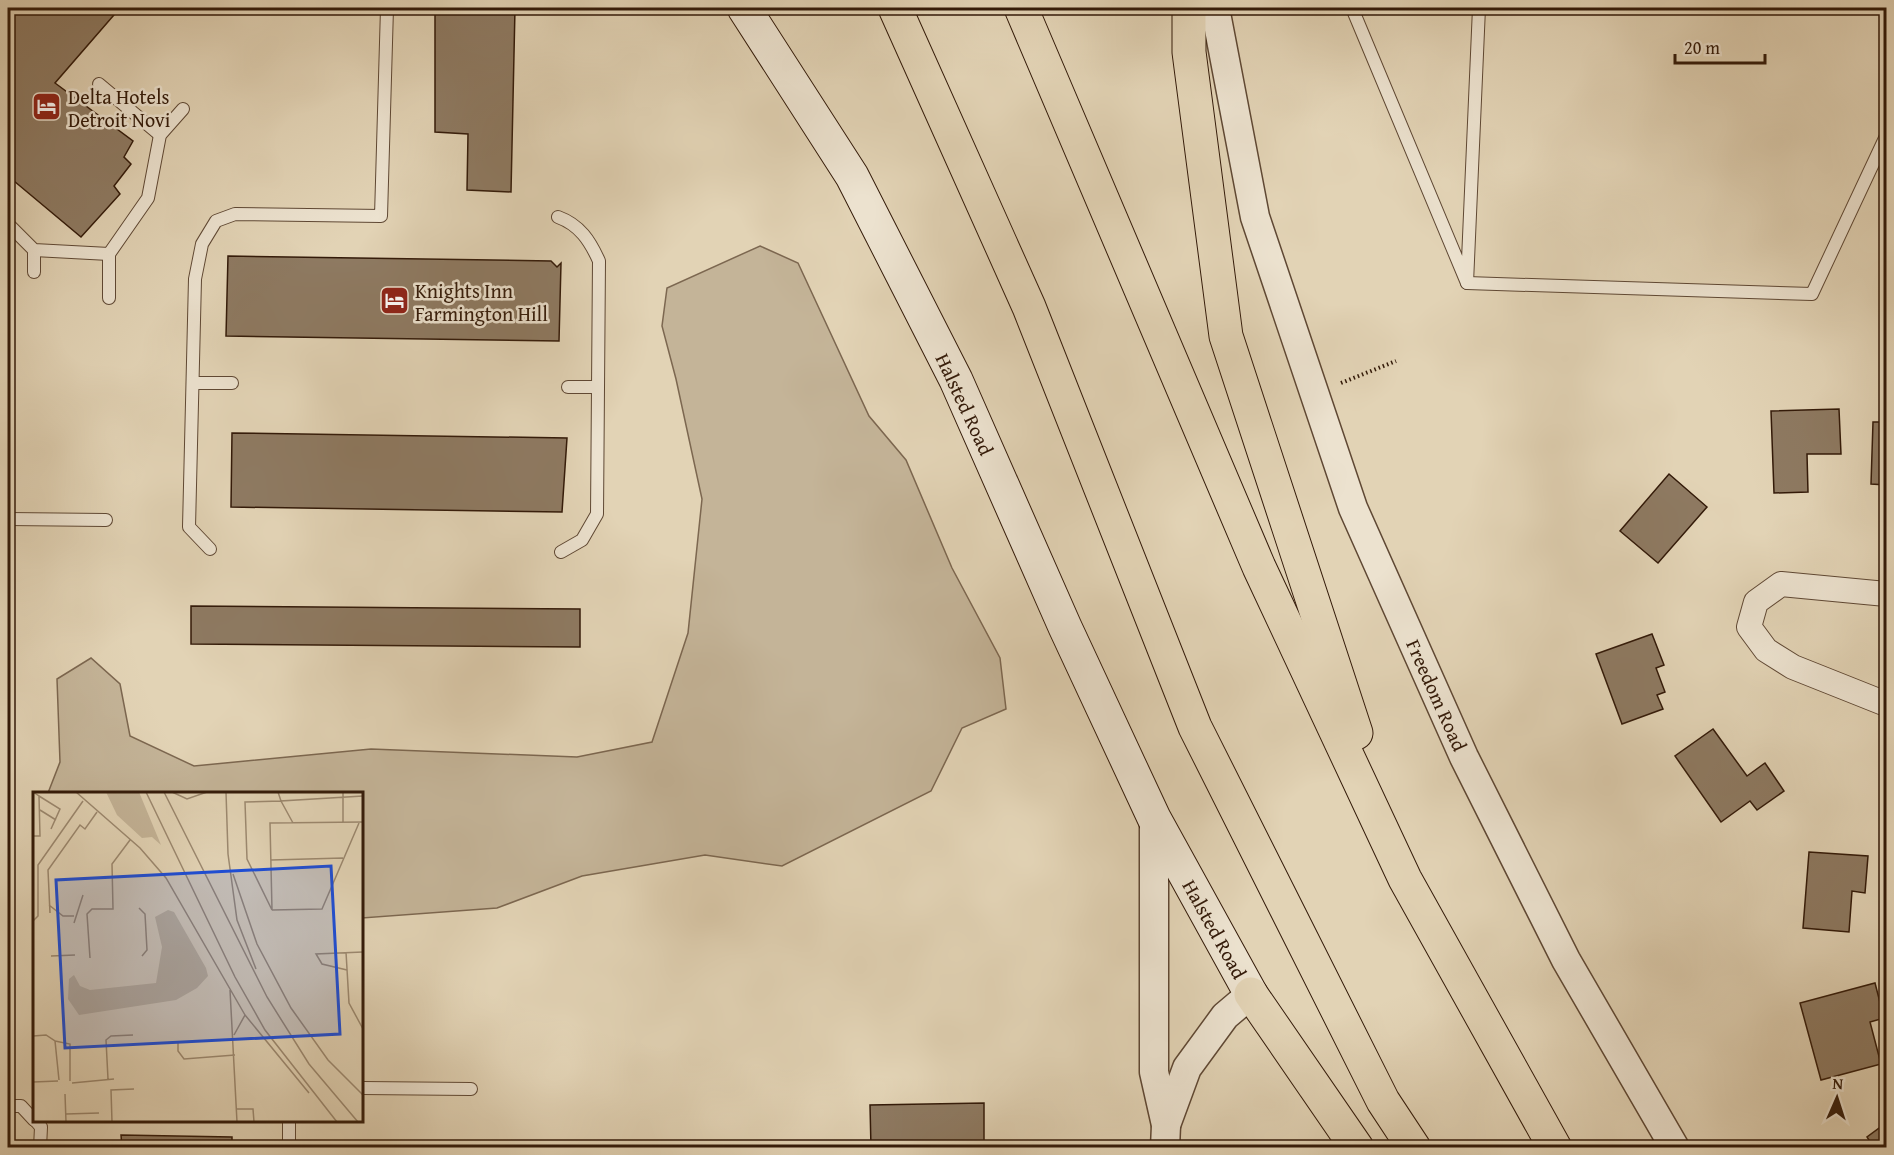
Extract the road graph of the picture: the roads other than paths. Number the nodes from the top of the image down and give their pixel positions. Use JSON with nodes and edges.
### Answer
{"nodes":[{"id":1,"x":387,"y":8,"type":"edge"},
{"id":2,"x":744,"y":8,"type":"edge"},
{"id":3,"x":895,"y":8,"type":"edge"},
{"id":4,"x":1021,"y":8,"type":"edge"},
{"id":5,"x":1189,"y":8,"type":"edge"},
{"id":6,"x":1215,"y":8,"type":"edge"},
{"id":7,"x":1352,"y":8,"type":"edge"},
{"id":8,"x":1479,"y":8,"type":"edge"},
{"id":9,"x":99,"y":84,"type":"dead end"},
{"id":10,"x":183,"y":109,"type":"dead end"},
{"id":11,"x":160,"y":135,"type":"junction"},
{"id":12,"x":1887,"y":136,"type":"edge"},
{"id":13,"x":558,"y":217,"type":"dead end"},
{"id":14,"x":8,"y":225,"type":"edge"},
{"id":15,"x":34,"y":250,"type":"junction"},
{"id":16,"x":109,"y":254,"type":"junction"},
{"id":17,"x":34,"y":272,"type":"dead end"},
{"id":18,"x":1467,"y":284,"type":"junction"},
{"id":19,"x":109,"y":298,"type":"dead end"},
{"id":20,"x":193,"y":383,"type":"junction"},
{"id":21,"x":232,"y":383,"type":"dead end"},
{"id":22,"x":568,"y":387,"type":"dead end"},
{"id":23,"x":598,"y":387,"type":"junction"},
{"id":24,"x":8,"y":519,"type":"edge"},
{"id":25,"x":106,"y":520,"type":"dead end"},
{"id":26,"x":210,"y":549,"type":"dead end"},
{"id":27,"x":561,"y":552,"type":"dead end"},
{"id":28,"x":1887,"y":594,"type":"edge"},
{"id":29,"x":1887,"y":704,"type":"edge"},
{"id":30,"x":1154,"y":818,"type":"junction"},
{"id":31,"x":1405,"y":879,"type":"junction"},
{"id":32,"x":1251,"y":994,"type":"junction"},
{"id":33,"x":363,"y":1088,"type":"edge"},
{"id":34,"x":471,"y":1089,"type":"dead end"},
{"id":35,"x":8,"y":1106,"type":"edge"},
{"id":36,"x":33,"y":1118,"type":"edge"},
{"id":37,"x":37,"y":1122,"type":"edge"},
{"id":38,"x":289,"y":1122,"type":"edge"},
{"id":39,"x":1166,"y":1136,"type":"edge"},
{"id":40,"x":40,"y":1148,"type":"edge"},
{"id":41,"x":289,"y":1148,"type":"edge"},
{"id":42,"x":1358,"y":1148,"type":"edge"},
{"id":43,"x":1414,"y":1148,"type":"edge"},
{"id":44,"x":1555,"y":1148,"type":"edge"},
{"id":45,"x":1675,"y":1148,"type":"edge"}],
"edges":[{"from":1,"to":20,"type":"lane"},
{"from":2,"to":30,"type":"main road","name":"Halsted Road"},
{"from":3,"to":43,"type":"highway"},
{"from":4,"to":31,"type":"highway"},
{"from":5,"to":31,"type":"highway"},
{"from":6,"to":45,"type":"street","name":"Freedom Road"},
{"from":7,"to":18,"type":"lane"},
{"from":8,"to":18,"type":"lane"},
{"from":9,"to":11,"type":"lane"},
{"from":10,"to":11,"type":"lane"},
{"from":11,"to":16,"type":"lane"},
{"from":12,"to":18,"type":"lane"},
{"from":13,"to":23,"type":"lane"},
{"from":14,"to":15,"type":"lane"},
{"from":15,"to":16,"type":"lane"},
{"from":15,"to":17,"type":"lane"},
{"from":16,"to":19,"type":"lane"},
{"from":20,"to":21,"type":"lane"},
{"from":20,"to":26,"type":"lane"},
{"from":22,"to":23,"type":"lane"},
{"from":23,"to":27,"type":"lane"},
{"from":24,"to":25,"type":"lane"},
{"from":28,"to":29,"type":"street"},
{"from":30,"to":32,"type":"main road","name":"Halsted Road"},
{"from":30,"to":39,"type":"street","name":"Halsted Road"},
{"from":31,"to":44,"type":"highway"},
{"from":32,"to":39,"type":"street","name":"Halsted Road"},
{"from":32,"to":42,"type":"highway"},
{"from":33,"to":34,"type":"lane"},
{"from":35,"to":36,"type":"lane"},
{"from":37,"to":40,"type":"lane"},
{"from":38,"to":41,"type":"lane"}]}
